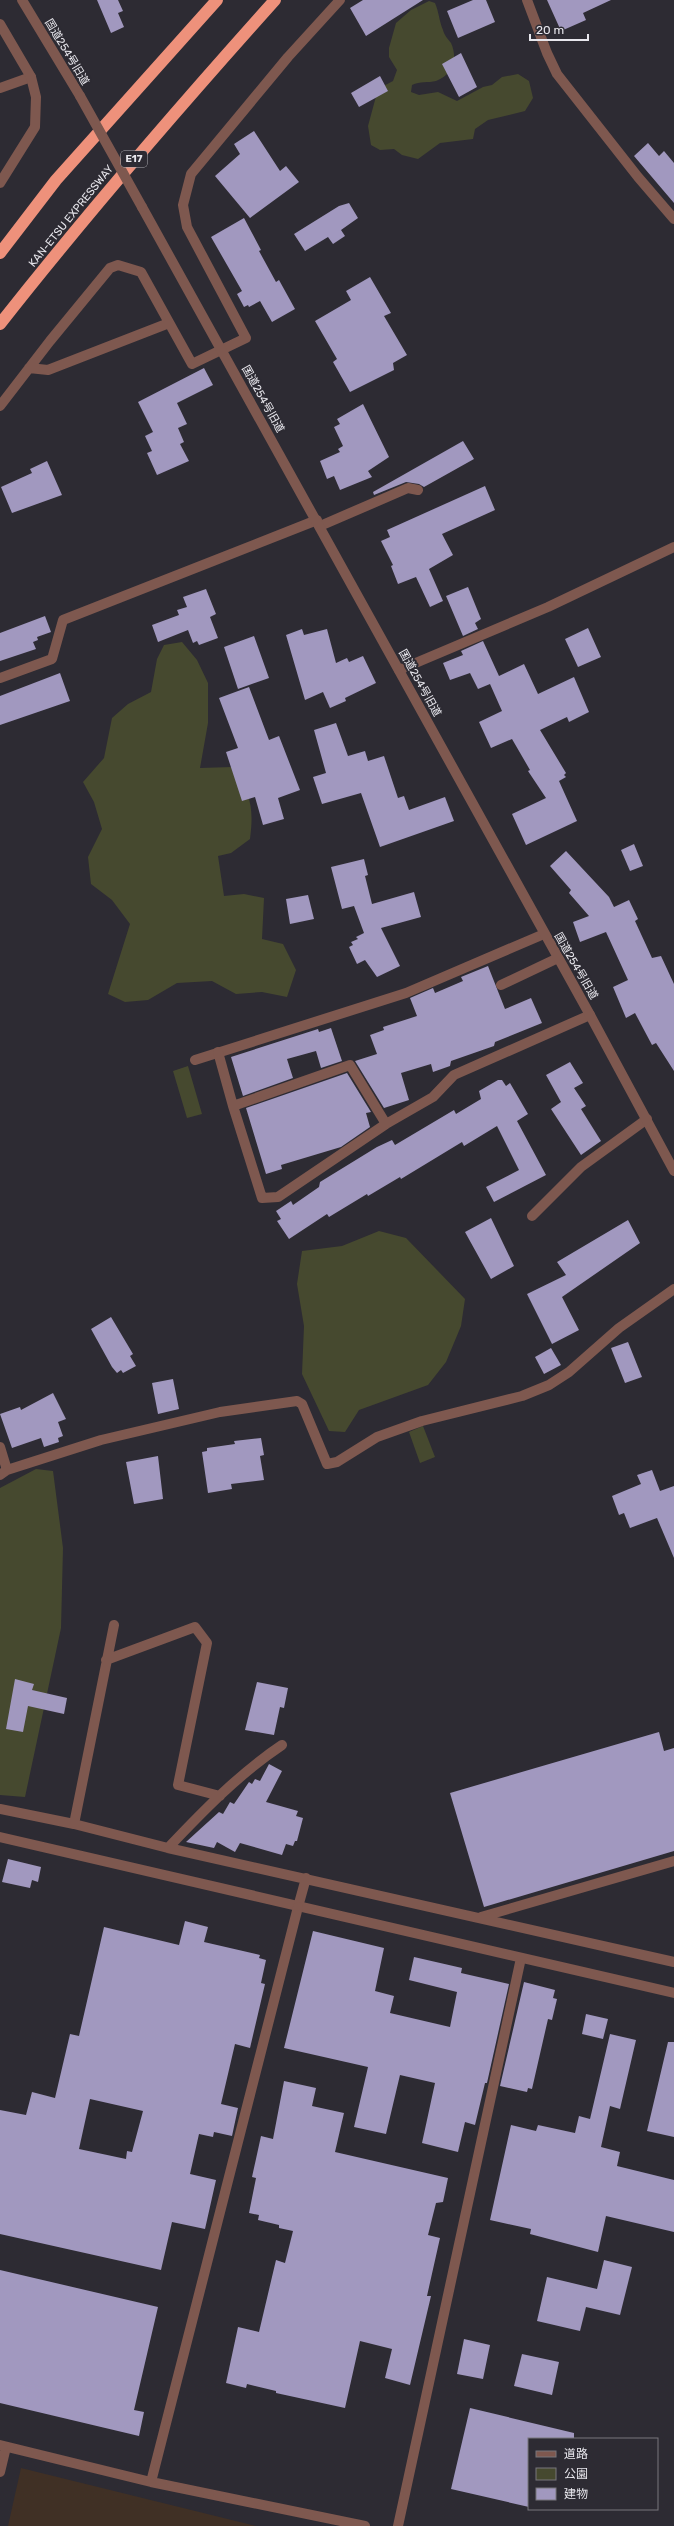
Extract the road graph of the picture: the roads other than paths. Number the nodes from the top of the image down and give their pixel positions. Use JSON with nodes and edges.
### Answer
{"nodes":[{"id":1,"x":22,"y":0,"type":"edge"},
{"id":2,"x":217,"y":0,"type":"edge"},
{"id":3,"x":276,"y":0,"type":"edge"},
{"id":4,"x":340,"y":0,"type":"edge"},
{"id":5,"x":527,"y":0,"type":"edge"},
{"id":6,"x":0,"y":24,"type":"edge"},
{"id":7,"x":31,"y":77,"type":"junction"},
{"id":8,"x":0,"y":88,"type":"edge"},
{"id":9,"x":0,"y":183,"type":"edge"},
{"id":10,"x":674,"y":218,"type":"edge"},
{"id":11,"x":0,"y":253,"type":"edge"},
{"id":12,"x":169,"y":323,"type":"junction"},
{"id":13,"x":0,"y":324,"type":"edge"},
{"id":14,"x":223,"y":350,"type":"junction"},
{"id":15,"x":29,"y":368,"type":"junction"},
{"id":16,"x":0,"y":406,"type":"edge"},
{"id":17,"x":418,"y":490,"type":"dead end"},
{"id":18,"x":318,"y":523,"type":"junction"},
{"id":19,"x":674,"y":547,"type":"edge"},
{"id":20,"x":399,"y":670,"type":"junction"},
{"id":21,"x":0,"y":678,"type":"edge"},
{"id":22,"x":544,"y":934,"type":"junction"},
{"id":23,"x":558,"y":958,"type":"junction"},
{"id":24,"x":501,"y":984,"type":"dead end"},
{"id":25,"x":590,"y":1015,"type":"junction"},
{"id":26,"x":218,"y":1052,"type":"junction"},
{"id":27,"x":195,"y":1060,"type":"dead end"},
{"id":28,"x":234,"y":1106,"type":"junction"},
{"id":29,"x":647,"y":1119,"type":"junction"},
{"id":30,"x":386,"y":1124,"type":"junction"},
{"id":31,"x":674,"y":1171,"type":"edge"},
{"id":32,"x":532,"y":1216,"type":"dead end"},
{"id":33,"x":674,"y":1289,"type":"edge"},
{"id":34,"x":0,"y":1447,"type":"edge"},
{"id":35,"x":4,"y":1472,"type":"edge"},
{"id":36,"x":114,"y":1625,"type":"dead end"},
{"id":37,"x":106,"y":1660,"type":"junction"},
{"id":38,"x":282,"y":1744,"type":"dead end"},
{"id":39,"x":220,"y":1796,"type":"junction"},
{"id":40,"x":0,"y":1809,"type":"edge"},
{"id":41,"x":74,"y":1824,"type":"junction"},
{"id":42,"x":0,"y":1837,"type":"edge"},
{"id":43,"x":168,"y":1848,"type":"junction"},
{"id":44,"x":674,"y":1861,"type":"edge"},
{"id":45,"x":306,"y":1878,"type":"junction"},
{"id":46,"x":298,"y":1907,"type":"junction"},
{"id":47,"x":479,"y":1918,"type":"junction"},
{"id":48,"x":521,"y":1958,"type":"junction"},
{"id":49,"x":674,"y":1962,"type":"edge"},
{"id":50,"x":674,"y":1993,"type":"edge"},
{"id":51,"x":3,"y":2446,"type":"edge"},
{"id":52,"x":0,"y":2472,"type":"edge"},
{"id":53,"x":151,"y":2482,"type":"junction"},
{"id":54,"x":365,"y":2526,"type":"edge"},
{"id":55,"x":398,"y":2526,"type":"edge"}],
"edges":[{"from":1,"to":14,"type":"street","name":"国道254号旧道","bridge":true},
{"from":2,"to":11,"type":"highway"},
{"from":3,"to":13,"type":"highway","name":"KAN-ETSU EXPRESSWAY","number":"E17"},
{"from":4,"to":14,"type":"street"},
{"from":5,"to":10,"type":"street"},
{"from":6,"to":7,"type":"street"},
{"from":7,"to":8,"type":"street"},
{"from":7,"to":9,"type":"street"},
{"from":12,"to":14,"type":"street"},
{"from":12,"to":15,"type":"street"},
{"from":12,"to":15,"type":"street"},
{"from":14,"to":18,"type":"street","name":"国道254号旧道"},
{"from":15,"to":16,"type":"street"},
{"from":17,"to":18,"type":"street"},
{"from":18,"to":20,"type":"street","name":"国道254号旧道"},
{"from":18,"to":21,"type":"street"},
{"from":19,"to":20,"type":"street"},
{"from":20,"to":22,"type":"street","name":"国道254号旧道"},
{"from":22,"to":23,"type":"street","name":"国道254号旧道"},
{"from":22,"to":26,"type":"street"},
{"from":23,"to":24,"type":"street"},
{"from":23,"to":25,"type":"street","name":"国道254号旧道"},
{"from":25,"to":29,"type":"street","name":"国道254号旧道"},
{"from":25,"to":30,"type":"street"},
{"from":26,"to":27,"type":"street"},
{"from":26,"to":28,"type":"street"},
{"from":28,"to":30,"type":"street"},
{"from":28,"to":30,"type":"street"},
{"from":29,"to":31,"type":"street","name":"国道254号旧道"},
{"from":29,"to":32,"type":"street"},
{"from":33,"to":35,"type":"street"},
{"from":34,"to":35,"type":"street"},
{"from":36,"to":37,"type":"street"},
{"from":37,"to":39,"type":"street"},
{"from":37,"to":41,"type":"street"},
{"from":38,"to":39,"type":"street"},
{"from":39,"to":43,"type":"street"},
{"from":40,"to":41,"type":"street"},
{"from":41,"to":43,"type":"street"},
{"from":42,"to":46,"type":"street"},
{"from":43,"to":45,"type":"street"},
{"from":44,"to":47,"type":"street"},
{"from":45,"to":46,"type":"street"},
{"from":45,"to":47,"type":"street"},
{"from":46,"to":48,"type":"street"},
{"from":46,"to":53,"type":"street"},
{"from":47,"to":49,"type":"street"},
{"from":48,"to":50,"type":"street"},
{"from":48,"to":55,"type":"street"},
{"from":51,"to":52,"type":"street"},
{"from":51,"to":53,"type":"street"},
{"from":53,"to":54,"type":"street"}]}
